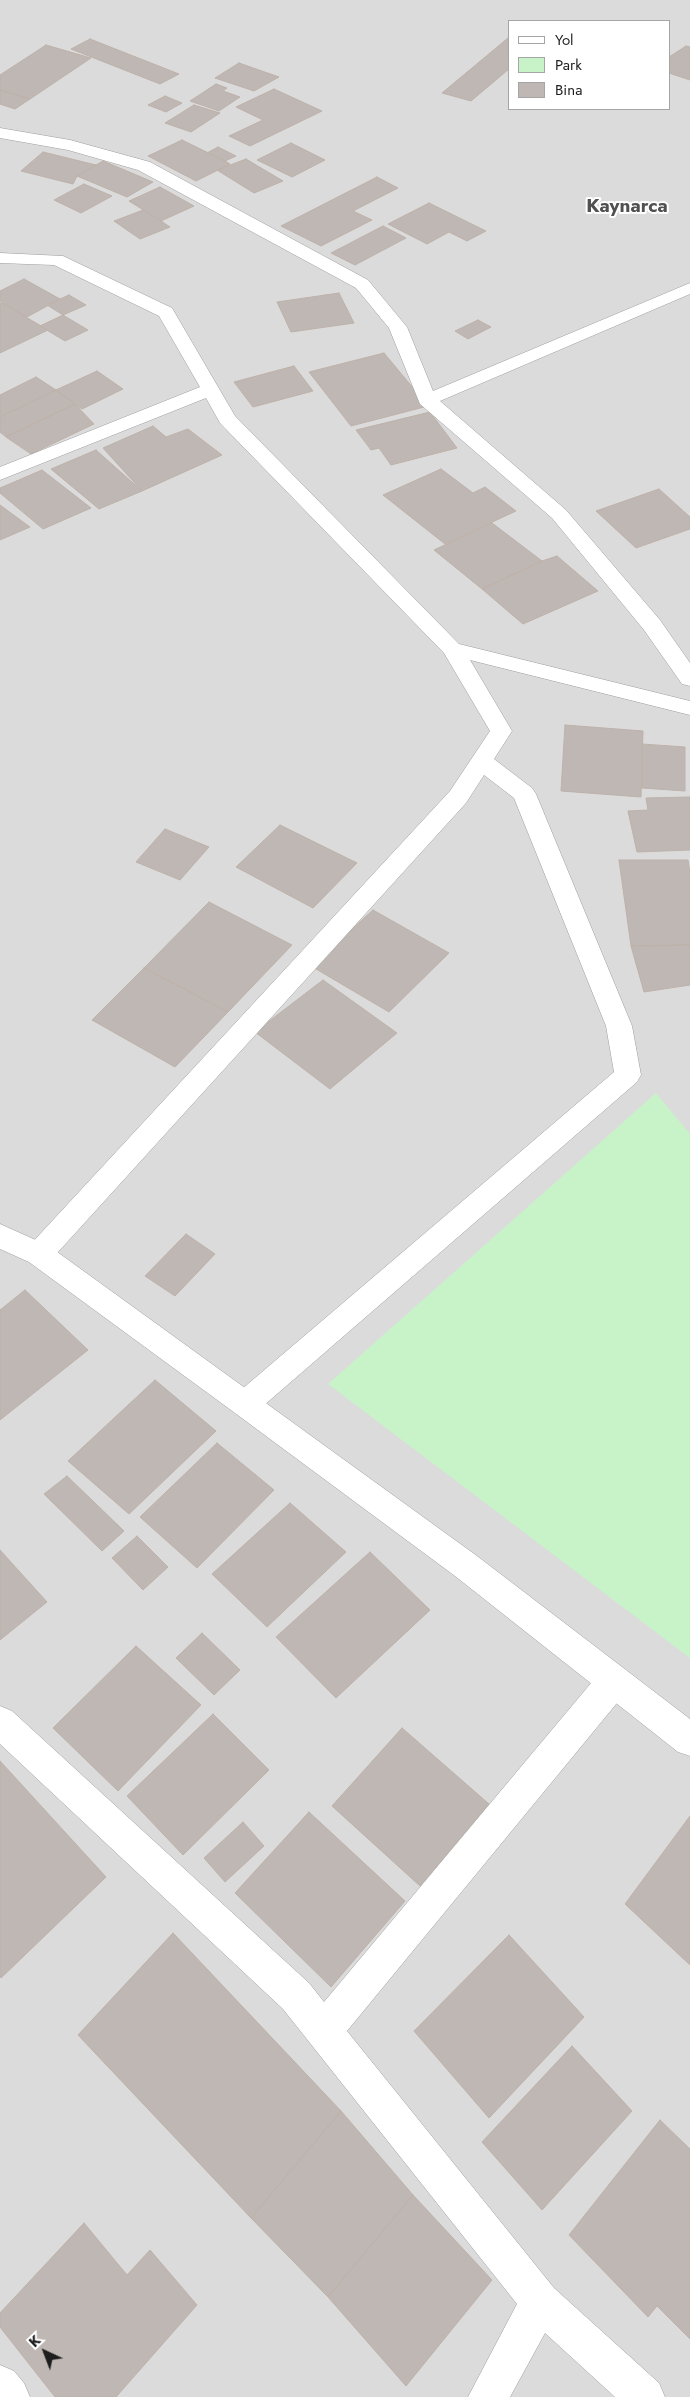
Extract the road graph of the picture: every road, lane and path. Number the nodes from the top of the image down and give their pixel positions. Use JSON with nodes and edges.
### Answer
{"nodes":[{"id":1,"x":0,"y":133,"type":"edge"},
{"id":2,"x":0,"y":258,"type":"edge"},
{"id":3,"x":24,"y":259,"type":"junction"},
{"id":4,"x":0,"y":272,"type":"edge"},
{"id":5,"x":690,"y":288,"type":"edge"},
{"id":6,"x":210,"y":390,"type":"junction"},
{"id":7,"x":427,"y":400,"type":"junction"},
{"id":8,"x":0,"y":474,"type":"edge"},
{"id":9,"x":452,"y":649,"type":"junction"},
{"id":10,"x":690,"y":679,"type":"edge"},
{"id":11,"x":690,"y":708,"type":"edge"},
{"id":12,"x":481,"y":761,"type":"junction"},
{"id":13,"x":0,"y":1236,"type":"edge"},
{"id":14,"x":39,"y":1254,"type":"junction"},
{"id":15,"x":245,"y":1404,"type":"junction"},
{"id":16,"x":614,"y":1681,"type":"junction"},
{"id":17,"x":0,"y":1722,"type":"edge"},
{"id":18,"x":690,"y":1740,"type":"edge"},
{"id":19,"x":324,"y":2030,"type":"junction"},
{"id":20,"x":540,"y":2302,"type":"junction"},
{"id":21,"x":0,"y":2385,"type":"edge"},
{"id":22,"x":10,"y":2397,"type":"edge"},
{"id":23,"x":488,"y":2397,"type":"edge"},
{"id":24,"x":644,"y":2397,"type":"edge"}],
"edges":[{"from":1,"to":7,"type":"street"},
{"from":2,"to":3,"type":"street"},
{"from":3,"to":4,"type":"street"},
{"from":3,"to":6,"type":"street"},
{"from":5,"to":7,"type":"street"},
{"from":6,"to":8,"type":"street"},
{"from":6,"to":9,"type":"street"},
{"from":7,"to":10,"type":"street"},
{"from":9,"to":11,"type":"street"},
{"from":9,"to":12,"type":"street"},
{"from":12,"to":14,"type":"street"},
{"from":12,"to":15,"type":"street"},
{"from":13,"to":14,"type":"street"},
{"from":14,"to":15,"type":"street"},
{"from":15,"to":16,"type":"street"},
{"from":16,"to":18,"type":"street"},
{"from":16,"to":19,"type":"street"},
{"from":17,"to":19,"type":"street"},
{"from":19,"to":20,"type":"street"},
{"from":20,"to":23,"type":"street"},
{"from":20,"to":24,"type":"street"},
{"from":21,"to":22,"type":"street"}]}
